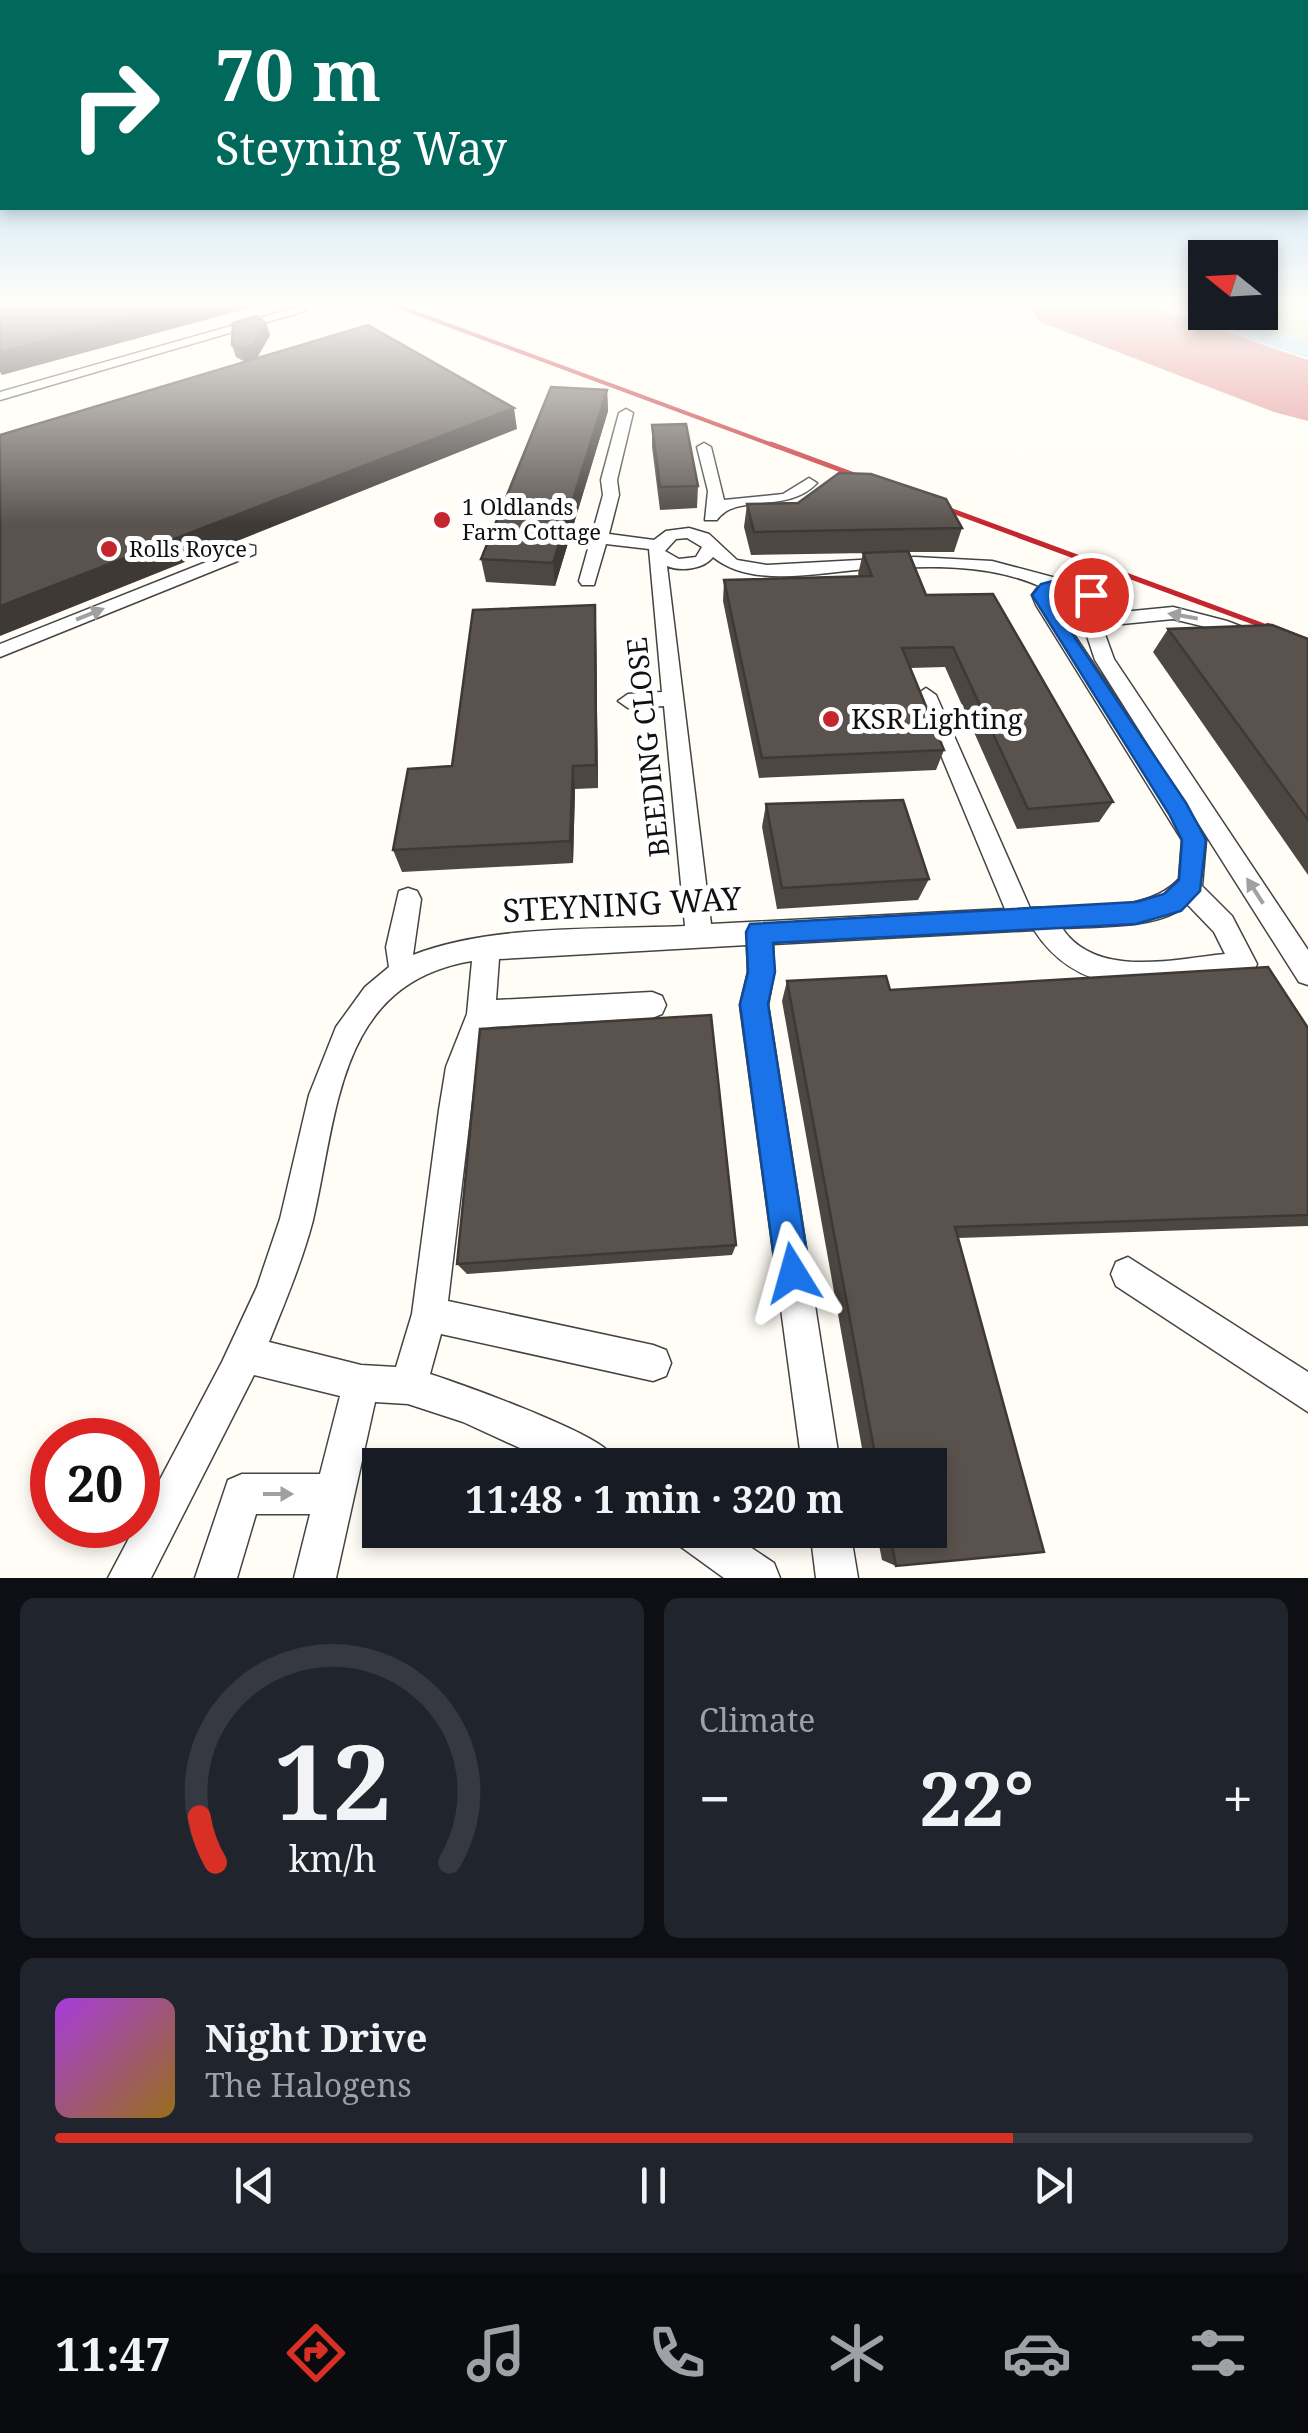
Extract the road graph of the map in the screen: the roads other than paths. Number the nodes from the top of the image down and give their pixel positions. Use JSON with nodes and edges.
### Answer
{"nodes":[{"id":1,"x":61,"y":379,"type":"edge"},
{"id":2,"x":0,"y":396,"type":"edge"},
{"id":3,"x":626,"y":414,"type":"dead end"},
{"id":4,"x":704,"y":447,"type":"dead end"},
{"id":5,"x":809,"y":483,"type":"dead end"},
{"id":6,"x":716,"y":510,"type":"junction"},
{"id":7,"x":600,"y":538,"type":"junction"},
{"id":8,"x":704,"y":541,"type":"junction"},
{"id":9,"x":657,"y":549,"type":"junction"},
{"id":10,"x":249,"y":550,"type":"dead end"},
{"id":11,"x":588,"y":581,"type":"dead end"},
{"id":12,"x":1049,"y":595,"type":"junction"},
{"id":13,"x":1088,"y":619,"type":"junction"},
{"id":14,"x":0,"y":651,"type":"edge"},
{"id":15,"x":1308,"y":659,"type":"edge"},
{"id":16,"x":926,"y":696,"type":"edge"},
{"id":17,"x":672,"y":698,"type":"junction"},
{"id":18,"x":628,"y":701,"type":"dead end"},
{"id":19,"x":1187,"y":888,"type":"junction"},
{"id":20,"x":408,"y":899,"type":"dead end"},
{"id":21,"x":1032,"y":918,"type":"junction"},
{"id":22,"x":759,"y":932,"type":"junction"},
{"id":23,"x":699,"y":934,"type":"junction"},
{"id":24,"x":488,"y":948,"type":"junction"},
{"id":25,"x":1308,"y":973,"type":"edge"},
{"id":26,"x":403,"y":974,"type":"junction"},
{"id":27,"x":793,"y":983,"type":"edge"},
{"id":28,"x":759,"y":986,"type":"junction"},
{"id":29,"x":652,"y":1006,"type":"dead end"},
{"id":30,"x":481,"y":1014,"type":"junction"},
{"id":31,"x":1128,"y":1274,"type":"dead end"},
{"id":32,"x":429,"y":1314,"type":"junction"},
{"id":33,"x":242,"y":1354,"type":"junction"},
{"id":34,"x":653,"y":1363,"type":"dead end"},
{"id":35,"x":361,"y":1382,"type":"junction"},
{"id":36,"x":408,"y":1386,"type":"junction"},
{"id":37,"x":1308,"y":1394,"type":"edge"},
{"id":38,"x":564,"y":1448,"type":"edge"},
{"id":39,"x":819,"y":1448,"type":"edge"},
{"id":40,"x":333,"y":1494,"type":"junction"},
{"id":41,"x":716,"y":1548,"type":"edge"},
{"id":42,"x":833,"y":1548,"type":"edge"},
{"id":43,"x":129,"y":1578,"type":"edge"},
{"id":44,"x":216,"y":1578,"type":"edge"},
{"id":45,"x":315,"y":1578,"type":"edge"},
{"id":46,"x":759,"y":1578,"type":"edge"},
{"id":47,"x":837,"y":1578,"type":"edge"}],
"edges":[{"from":1,"to":2,"type":"lane"},
{"from":3,"to":7,"type":"lane"},
{"from":4,"to":6,"type":"lane"},
{"from":5,"to":6,"type":"lane"},
{"from":6,"to":8,"type":"lane"},
{"from":7,"to":9,"type":"lane"},
{"from":7,"to":11,"type":"lane"},
{"from":8,"to":9,"type":"lane"},
{"from":8,"to":9,"type":"lane"},
{"from":8,"to":12,"type":"lane"},
{"from":9,"to":17,"type":"lane","name":"BEEDING CLOSE"},
{"from":14,"to":10,"type":"lane","one_way":true},
{"from":12,"to":13,"type":"lane"},
{"from":12,"to":13,"type":"lane"},
{"from":12,"to":19,"type":"lane"},
{"from":15,"to":13,"type":"lane","one_way":true},
{"from":25,"to":13,"type":"lane","one_way":true},
{"from":16,"to":21,"type":"lane"},
{"from":17,"to":18,"type":"lane"},
{"from":17,"to":23,"type":"lane","name":"BEEDING CLOSE"},
{"from":19,"to":21,"type":"lane","name":"STEYNING WAY"},
{"from":19,"to":21,"type":"lane"},
{"from":20,"to":26,"type":"lane"},
{"from":21,"to":22,"type":"lane","name":"STEYNING WAY"},
{"from":22,"to":23,"type":"lane","name":"STEYNING WAY"},
{"from":22,"to":28,"type":"lane"},
{"from":23,"to":24,"type":"lane","name":"STEYNING WAY"},
{"from":24,"to":26,"type":"lane","name":"STEYNING WAY"},
{"from":24,"to":30,"type":"lane"},
{"from":26,"to":33,"type":"lane","name":"STEYNING WAY"},
{"from":27,"to":28,"type":"lane"},
{"from":28,"to":39,"type":"lane"},
{"from":29,"to":30,"type":"lane"},
{"from":30,"to":32,"type":"lane"},
{"from":31,"to":37,"type":"lane"},
{"from":32,"to":34,"type":"lane"},
{"from":32,"to":36,"type":"lane"},
{"from":33,"to":35,"type":"lane"},
{"from":33,"to":43,"type":"lane","name":"STEYNING WAY"},
{"from":35,"to":36,"type":"lane"},
{"from":35,"to":40,"type":"lane"},
{"from":36,"to":38,"type":"lane"},
{"from":44,"to":40,"type":"lane","one_way":true},
{"from":40,"to":45,"type":"lane"},
{"from":41,"to":46,"type":"lane"},
{"from":42,"to":47,"type":"lane"}]}
